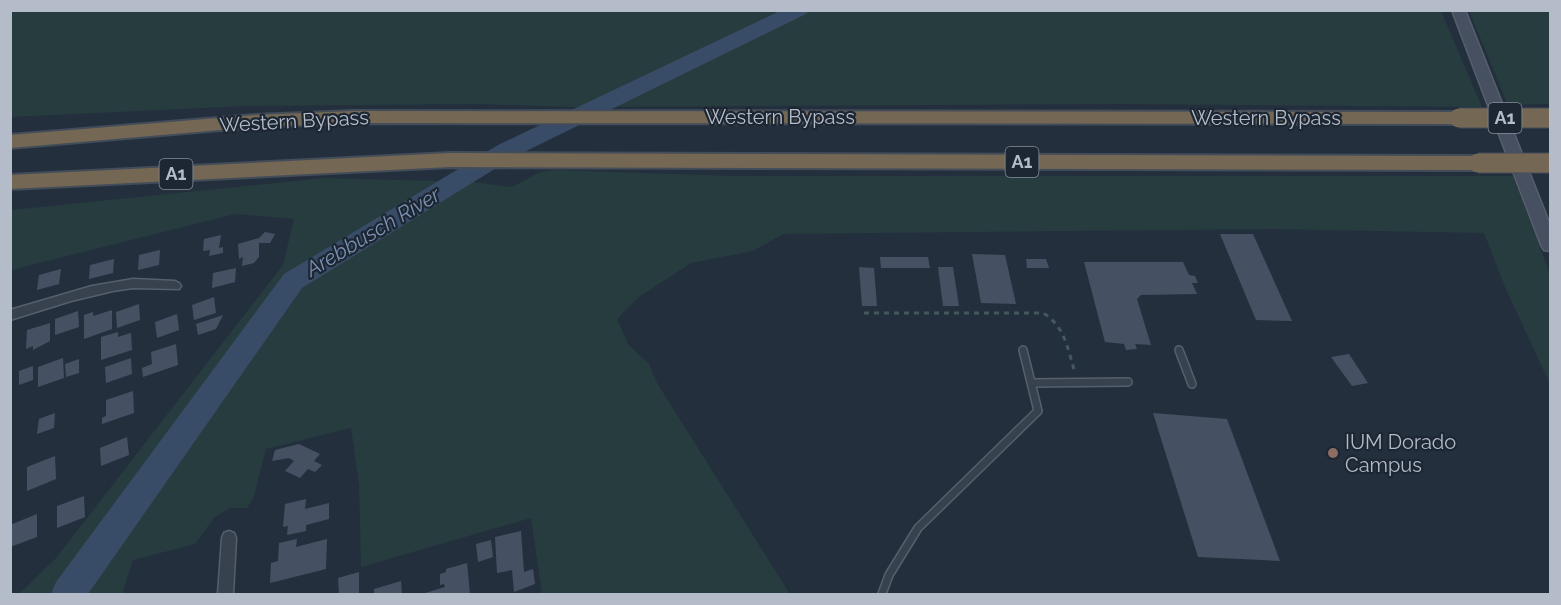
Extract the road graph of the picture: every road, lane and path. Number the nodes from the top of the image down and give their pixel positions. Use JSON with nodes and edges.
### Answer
{"nodes":[{"id":1,"x":1458,"y":10,"type":"edge"},
{"id":2,"x":1551,"y":118,"type":"edge"},
{"id":3,"x":255,"y":121,"type":"junction"},
{"id":4,"x":10,"y":126,"type":"edge"},
{"id":5,"x":10,"y":142,"type":"edge"},
{"id":6,"x":1551,"y":163,"type":"edge"},
{"id":7,"x":341,"y":166,"type":"junction"},
{"id":8,"x":10,"y":182,"type":"edge"},
{"id":9,"x":10,"y":197,"type":"edge"},
{"id":10,"x":1551,"y":245,"type":"edge"},
{"id":11,"x":175,"y":286,"type":"dead end"},
{"id":12,"x":864,"y":314,"type":"dead end"},
{"id":13,"x":10,"y":315,"type":"edge"},
{"id":14,"x":1023,"y":350,"type":"dead end"},
{"id":15,"x":1179,"y":350,"type":"dead end"},
{"id":16,"x":1128,"y":382,"type":"dead end"},
{"id":17,"x":1032,"y":383,"type":"junction"},
{"id":18,"x":1078,"y":383,"type":"junction"},
{"id":19,"x":1192,"y":384,"type":"dead end"},
{"id":20,"x":229,"y":538,"type":"dead end"},
{"id":21,"x":225,"y":594,"type":"edge"},
{"id":22,"x":882,"y":594,"type":"edge"}],
"edges":[{"from":1,"to":10,"type":"main road"},
{"from":2,"to":3,"type":"highway","name":"Western Bypass","number":"A1","bridge":true},
{"from":3,"to":4,"type":"highway"},
{"from":3,"to":5,"type":"highway","name":"Western Bypass","number":"A1"},
{"from":6,"to":7,"type":"highway","number":"A1","bridge":true},
{"from":7,"to":8,"type":"highway","number":"A1"},
{"from":7,"to":9,"type":"highway"},
{"from":11,"to":13,"type":"street"},
{"from":12,"to":18,"type":"path"},
{"from":14,"to":17,"type":"lane"},
{"from":15,"to":19,"type":"lane"},
{"from":16,"to":18,"type":"lane"},
{"from":17,"to":18,"type":"lane"},
{"from":17,"to":22,"type":"lane"},
{"from":20,"to":21,"type":"street"}]}
